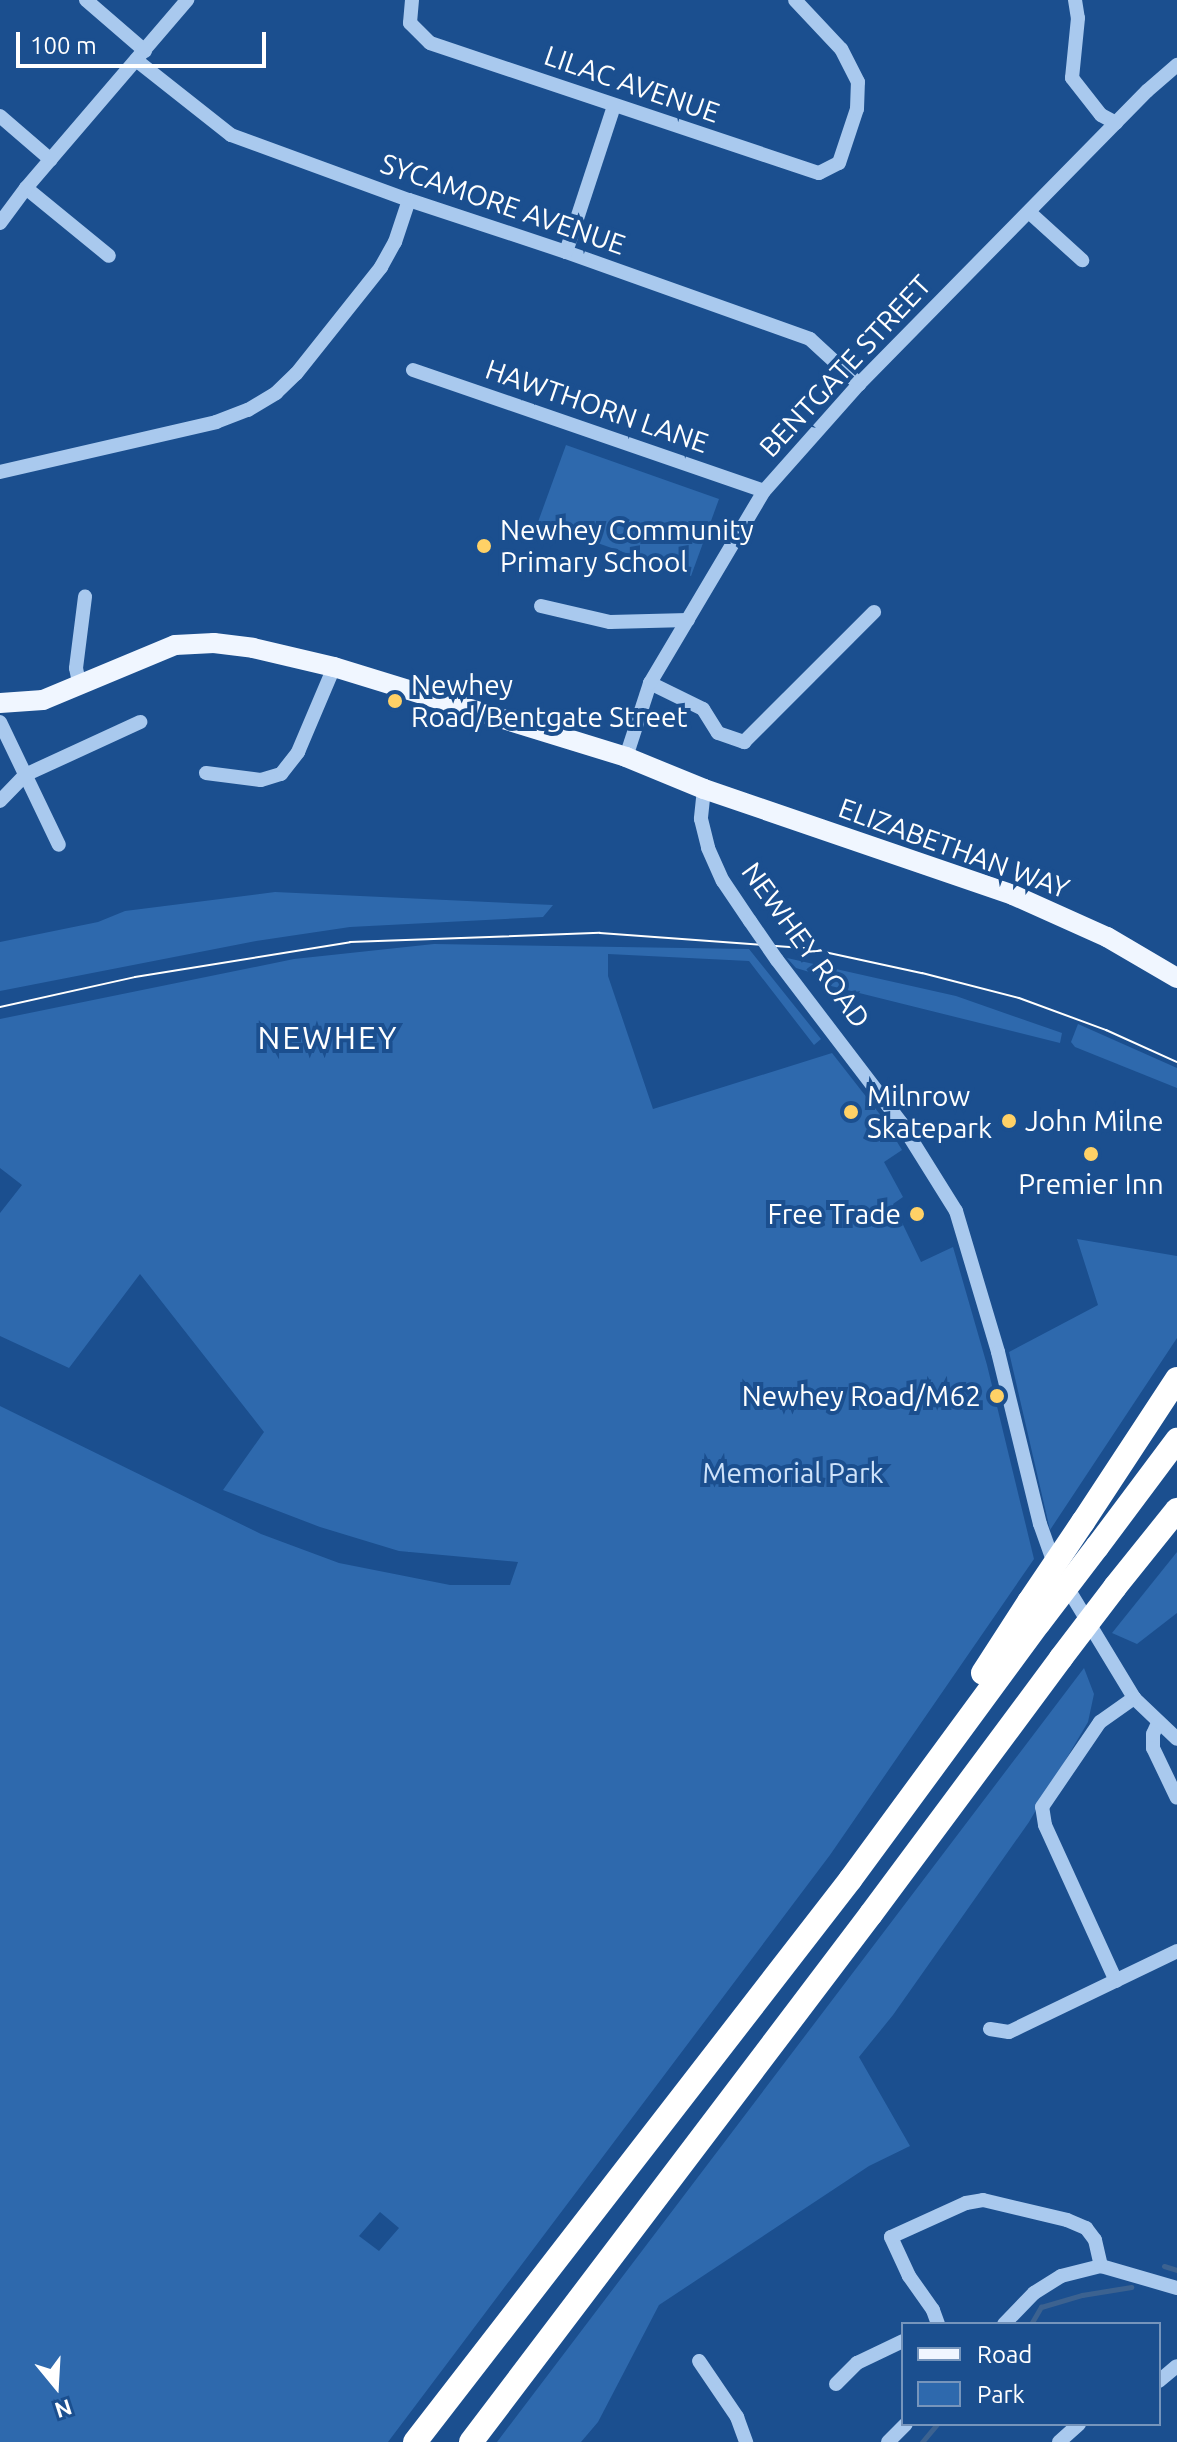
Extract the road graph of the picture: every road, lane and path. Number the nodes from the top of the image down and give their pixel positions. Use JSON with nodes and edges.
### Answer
{"nodes":[{"id":1,"x":86,"y":0,"type":"edge"},
{"id":2,"x":187,"y":0,"type":"edge"},
{"id":3,"x":412,"y":0,"type":"edge"},
{"id":4,"x":795,"y":0,"type":"edge"},
{"id":5,"x":1075,"y":0,"type":"edge"},
{"id":6,"x":140,"y":55,"type":"junction"},
{"id":7,"x":1177,"y":65,"type":"edge"},
{"id":8,"x":614,"y":106,"type":"junction"},
{"id":9,"x":0,"y":116,"type":"edge"},
{"id":10,"x":1116,"y":123,"type":"junction"},
{"id":11,"x":51,"y":160,"type":"junction"},
{"id":12,"x":26,"y":188,"type":"junction"},
{"id":13,"x":409,"y":200,"type":"junction"},
{"id":14,"x":1029,"y":212,"type":"junction"},
{"id":15,"x":0,"y":223,"type":"edge"},
{"id":16,"x":566,"y":252,"type":"junction"},
{"id":17,"x":109,"y":256,"type":"dead end"},
{"id":18,"x":1082,"y":260,"type":"dead end"},
{"id":19,"x":413,"y":370,"type":"dead end"},
{"id":20,"x":859,"y":384,"type":"junction"},
{"id":21,"x":0,"y":472,"type":"edge"},
{"id":22,"x":764,"y":491,"type":"junction"},
{"id":23,"x":85,"y":597,"type":"dead end"},
{"id":24,"x":541,"y":606,"type":"dead end"},
{"id":25,"x":874,"y":612,"type":"dead end"},
{"id":26,"x":688,"y":620,"type":"junction"},
{"id":27,"x":334,"y":667,"type":"junction"},
{"id":28,"x":650,"y":683,"type":"junction"},
{"id":29,"x":80,"y":687,"type":"junction"},
{"id":30,"x":0,"y":703,"type":"edge"},
{"id":31,"x":0,"y":722,"type":"edge"},
{"id":32,"x":140,"y":722,"type":"dead end"},
{"id":33,"x":626,"y":757,"type":"junction"},
{"id":34,"x":206,"y":773,"type":"dead end"},
{"id":35,"x":25,"y":775,"type":"junction"},
{"id":36,"x":704,"y":789,"type":"junction"},
{"id":37,"x":0,"y":801,"type":"edge"},
{"id":38,"x":59,"y":845,"type":"dead end"},
{"id":39,"x":1177,"y":978,"type":"edge"},
{"id":40,"x":1177,"y":1379,"type":"edge"},
{"id":41,"x":1177,"y":1440,"type":"edge"},
{"id":42,"x":1177,"y":1510,"type":"edge"},
{"id":43,"x":1034,"y":1612,"type":"junction"},
{"id":44,"x":1134,"y":1698,"type":"junction"},
{"id":45,"x":1158,"y":1723,"type":"junction"},
{"id":46,"x":1177,"y":1739,"type":"edge"},
{"id":47,"x":1177,"y":1798,"type":"edge"},
{"id":48,"x":1177,"y":1951,"type":"edge"},
{"id":49,"x":1116,"y":1981,"type":"junction"},
{"id":50,"x":990,"y":2029,"type":"dead end"},
{"id":51,"x":1101,"y":2266,"type":"junction"},
{"id":52,"x":1177,"y":2288,"type":"edge"},
{"id":53,"x":937,"y":2322,"type":"edge"},
{"id":54,"x":1006,"y":2322,"type":"edge"},
{"id":55,"x":901,"y":2342,"type":"edge"},
{"id":56,"x":699,"y":2361,"type":"dead end"},
{"id":57,"x":1177,"y":2366,"type":"edge"},
{"id":58,"x":1161,"y":2379,"type":"edge"},
{"id":59,"x":836,"y":2384,"type":"dead end"},
{"id":60,"x":904,"y":2426,"type":"edge"},
{"id":61,"x":1077,"y":2426,"type":"edge"},
{"id":62,"x":415,"y":2442,"type":"edge"},
{"id":63,"x":471,"y":2442,"type":"edge"},
{"id":64,"x":746,"y":2442,"type":"edge"},
{"id":65,"x":888,"y":2442,"type":"edge"},
{"id":66,"x":1059,"y":2442,"type":"edge"}],
"edges":[{"from":1,"to":6,"type":"street","name":"SYCAMORE AVENUE"},
{"from":2,"to":6,"type":"street"},
{"from":3,"to":8,"type":"street","name":"LILAC AVENUE"},
{"from":4,"to":8,"type":"street","name":"LILAC AVENUE"},
{"from":5,"to":10,"type":"street"},
{"from":6,"to":11,"type":"street"},
{"from":6,"to":13,"type":"street","name":"SYCAMORE AVENUE"},
{"from":7,"to":10,"type":"street","name":"BENTGATE STREET"},
{"from":8,"to":16,"type":"street"},
{"from":9,"to":11,"type":"street"},
{"from":10,"to":14,"type":"street","name":"BENTGATE STREET"},
{"from":11,"to":12,"type":"street"},
{"from":12,"to":15,"type":"street"},
{"from":12,"to":17,"type":"street"},
{"from":13,"to":16,"type":"street","name":"SYCAMORE AVENUE"},
{"from":13,"to":21,"type":"street"},
{"from":14,"to":18,"type":"street"},
{"from":14,"to":20,"type":"street","name":"BENTGATE STREET"},
{"from":16,"to":20,"type":"street","name":"SYCAMORE AVENUE"},
{"from":19,"to":22,"type":"street","name":"HAWTHORN LANE"},
{"from":20,"to":22,"type":"street","name":"BENTGATE STREET"},
{"from":22,"to":26,"type":"street","name":"BENTGATE STREET"},
{"from":23,"to":29,"type":"street"},
{"from":24,"to":26,"type":"street"},
{"from":25,"to":28,"type":"street"},
{"from":26,"to":28,"type":"street","name":"BENTGATE STREET"},
{"from":27,"to":29,"type":"main road"},
{"from":27,"to":33,"type":"main road"},
{"from":27,"to":34,"type":"street"},
{"from":28,"to":33,"type":"street","name":"BENTGATE STREET"},
{"from":29,"to":30,"type":"main road"},
{"from":31,"to":35,"type":"street"},
{"from":32,"to":35,"type":"street"},
{"from":33,"to":36,"type":"main road"},
{"from":35,"to":37,"type":"street"},
{"from":35,"to":38,"type":"street"},
{"from":36,"to":39,"type":"main road","name":"ELIZABETHAN WAY"},
{"from":36,"to":44,"type":"street","name":"NEWHEY ROAD","bridge":true},
{"from":40,"to":43,"type":"highway","bridge":true},
{"from":41,"to":43,"type":"highway","bridge":true},
{"from":42,"to":63,"type":"highway","bridge":true},
{"from":43,"to":62,"type":"highway"},
{"from":44,"to":45,"type":"street","name":"NEWHEY ROAD"},
{"from":44,"to":49,"type":"street"},
{"from":45,"to":46,"type":"street","name":"NEWHEY ROAD"},
{"from":45,"to":47,"type":"street"},
{"from":48,"to":49,"type":"street"},
{"from":49,"to":50,"type":"street"},
{"from":51,"to":52,"type":"street"},
{"from":51,"to":53,"type":"street"},
{"from":51,"to":54,"type":"street"},
{"from":55,"to":59,"type":"street"},
{"from":56,"to":64,"type":"street"},
{"from":57,"to":58,"type":"street"},
{"from":60,"to":65,"type":"street"},
{"from":61,"to":66,"type":"street"}]}
